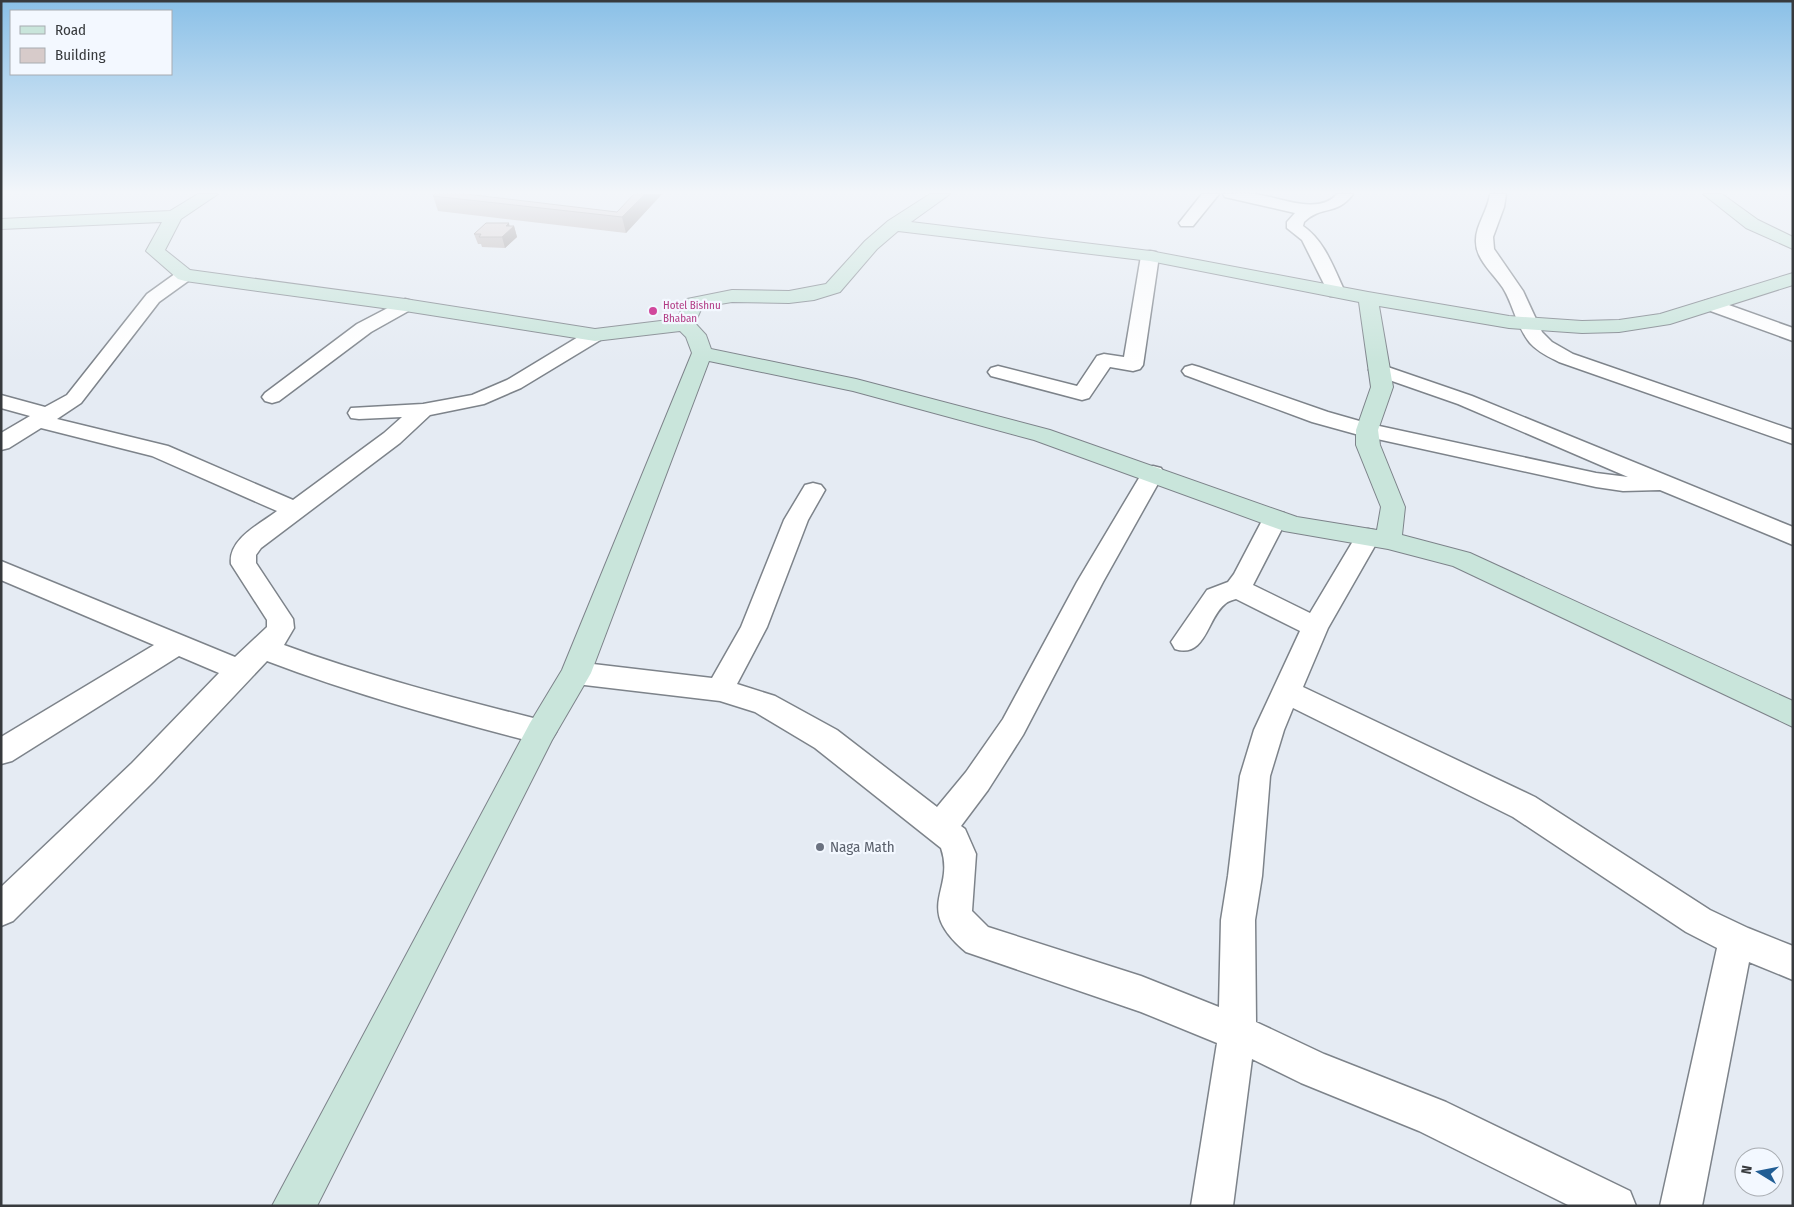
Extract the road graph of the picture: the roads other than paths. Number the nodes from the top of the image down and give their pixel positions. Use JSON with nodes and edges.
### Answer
{"nodes":[{"id":1,"x":155,"y":250,"type":"edge"},
{"id":2,"x":866,"y":250,"type":"edge"},
{"id":3,"x":1103,"y":250,"type":"edge"},
{"id":4,"x":1317,"y":250,"type":"edge"},
{"id":5,"x":1487,"y":250,"type":"edge"},
{"id":6,"x":1150,"y":256,"type":"junction"},
{"id":7,"x":185,"y":275,"type":"junction"},
{"id":8,"x":1793,"y":278,"type":"edge"},
{"id":9,"x":1336,"y":292,"type":"junction"},
{"id":10,"x":1368,"y":298,"type":"junction"},
{"id":11,"x":406,"y":305,"type":"junction"},
{"id":12,"x":1712,"y":305,"type":"junction"},
{"id":13,"x":1526,"y":323,"type":"junction"},
{"id":14,"x":685,"y":324,"type":"junction"},
{"id":15,"x":595,"y":335,"type":"junction"},
{"id":16,"x":1793,"y":335,"type":"edge"},
{"id":17,"x":702,"y":353,"type":"junction"},
{"id":18,"x":1378,"y":370,"type":"junction"},
{"id":19,"x":1192,"y":371,"type":"dead end"},
{"id":20,"x":998,"y":372,"type":"dead end"},
{"id":21,"x":272,"y":397,"type":"dead end"},
{"id":22,"x":1,"y":401,"type":"edge"},
{"id":23,"x":423,"y":410,"type":"junction"},
{"id":24,"x":359,"y":413,"type":"dead end"},
{"id":25,"x":44,"y":418,"type":"junction"},
{"id":26,"x":1368,"y":430,"type":"junction"},
{"id":27,"x":1793,"y":437,"type":"edge"},
{"id":28,"x":1,"y":443,"type":"edge"},
{"id":29,"x":1153,"y":473,"type":"junction"},
{"id":30,"x":1660,"y":483,"type":"junction"},
{"id":31,"x":813,"y":490,"type":"dead end"},
{"id":32,"x":295,"y":510,"type":"junction"},
{"id":33,"x":1275,"y":518,"type":"junction"},
{"id":34,"x":1793,"y":537,"type":"edge"},
{"id":35,"x":1378,"y":538,"type":"junction"},
{"id":36,"x":1,"y":570,"type":"edge"},
{"id":37,"x":1237,"y":588,"type":"junction"},
{"id":38,"x":1314,"y":627,"type":"junction"},
{"id":39,"x":1185,"y":642,"type":"dead end"},
{"id":40,"x":178,"y":644,"type":"junction"},
{"id":41,"x":263,"y":648,"type":"junction"},
{"id":42,"x":239,"y":670,"type":"junction"},
{"id":43,"x":576,"y":673,"type":"junction"},
{"id":44,"x":720,"y":690,"type":"junction"},
{"id":45,"x":1285,"y":691,"type":"junction"},
{"id":46,"x":1793,"y":715,"type":"edge"},
{"id":47,"x":541,"y":732,"type":"junction"},
{"id":48,"x":1,"y":752,"type":"edge"},
{"id":49,"x":941,"y":827,"type":"junction"},
{"id":50,"x":1,"y":910,"type":"edge"},
{"id":51,"x":1736,"y":940,"type":"junction"},
{"id":52,"x":1793,"y":963,"type":"edge"},
{"id":53,"x":1237,"y":1033,"type":"junction"},
{"id":54,"x":294,"y":1206,"type":"edge"},
{"id":55,"x":1212,"y":1206,"type":"edge"},
{"id":56,"x":1615,"y":1206,"type":"edge"},
{"id":57,"x":1681,"y":1206,"type":"edge"}],
"edges":[{"from":1,"to":7,"type":"street"},
{"from":2,"to":14,"type":"street"},
{"from":3,"to":6,"type":"street"},
{"from":4,"to":9,"type":"street"},
{"from":5,"to":13,"type":"street"},
{"from":6,"to":9,"type":"street"},
{"from":6,"to":20,"type":"street"},
{"from":7,"to":11,"type":"street"},
{"from":7,"to":25,"type":"street"},
{"from":8,"to":12,"type":"street"},
{"from":9,"to":10,"type":"street"},
{"from":10,"to":13,"type":"street"},
{"from":10,"to":18,"type":"street"},
{"from":11,"to":15,"type":"street"},
{"from":11,"to":21,"type":"street"},
{"from":12,"to":13,"type":"street"},
{"from":12,"to":16,"type":"street"},
{"from":13,"to":27,"type":"street"},
{"from":14,"to":15,"type":"street"},
{"from":14,"to":17,"type":"street"},
{"from":15,"to":23,"type":"street"},
{"from":17,"to":29,"type":"street"},
{"from":17,"to":43,"type":"street"},
{"from":18,"to":26,"type":"street"},
{"from":18,"to":30,"type":"street"},
{"from":19,"to":26,"type":"street"},
{"from":22,"to":25,"type":"street"},
{"from":23,"to":24,"type":"street"},
{"from":23,"to":32,"type":"street"},
{"from":25,"to":28,"type":"street"},
{"from":25,"to":32,"type":"street"},
{"from":26,"to":30,"type":"street"},
{"from":26,"to":35,"type":"street"},
{"from":29,"to":33,"type":"street"},
{"from":29,"to":49,"type":"street"},
{"from":30,"to":34,"type":"street"},
{"from":31,"to":44,"type":"street"},
{"from":32,"to":41,"type":"street"},
{"from":33,"to":35,"type":"street"},
{"from":33,"to":37,"type":"street"},
{"from":35,"to":38,"type":"street"},
{"from":35,"to":46,"type":"street"},
{"from":36,"to":40,"type":"street"},
{"from":37,"to":38,"type":"street"},
{"from":37,"to":39,"type":"street"},
{"from":38,"to":45,"type":"street"},
{"from":40,"to":42,"type":"street"},
{"from":40,"to":48,"type":"street"},
{"from":41,"to":42,"type":"street"},
{"from":41,"to":47,"type":"street"},
{"from":42,"to":50,"type":"street"},
{"from":43,"to":44,"type":"street"},
{"from":43,"to":47,"type":"street"},
{"from":44,"to":49,"type":"street"},
{"from":45,"to":51,"type":"street"},
{"from":45,"to":53,"type":"street"},
{"from":47,"to":54,"type":"street"},
{"from":49,"to":53,"type":"street"},
{"from":51,"to":52,"type":"street"},
{"from":51,"to":57,"type":"street"},
{"from":53,"to":55,"type":"street"},
{"from":53,"to":56,"type":"street"}]}
